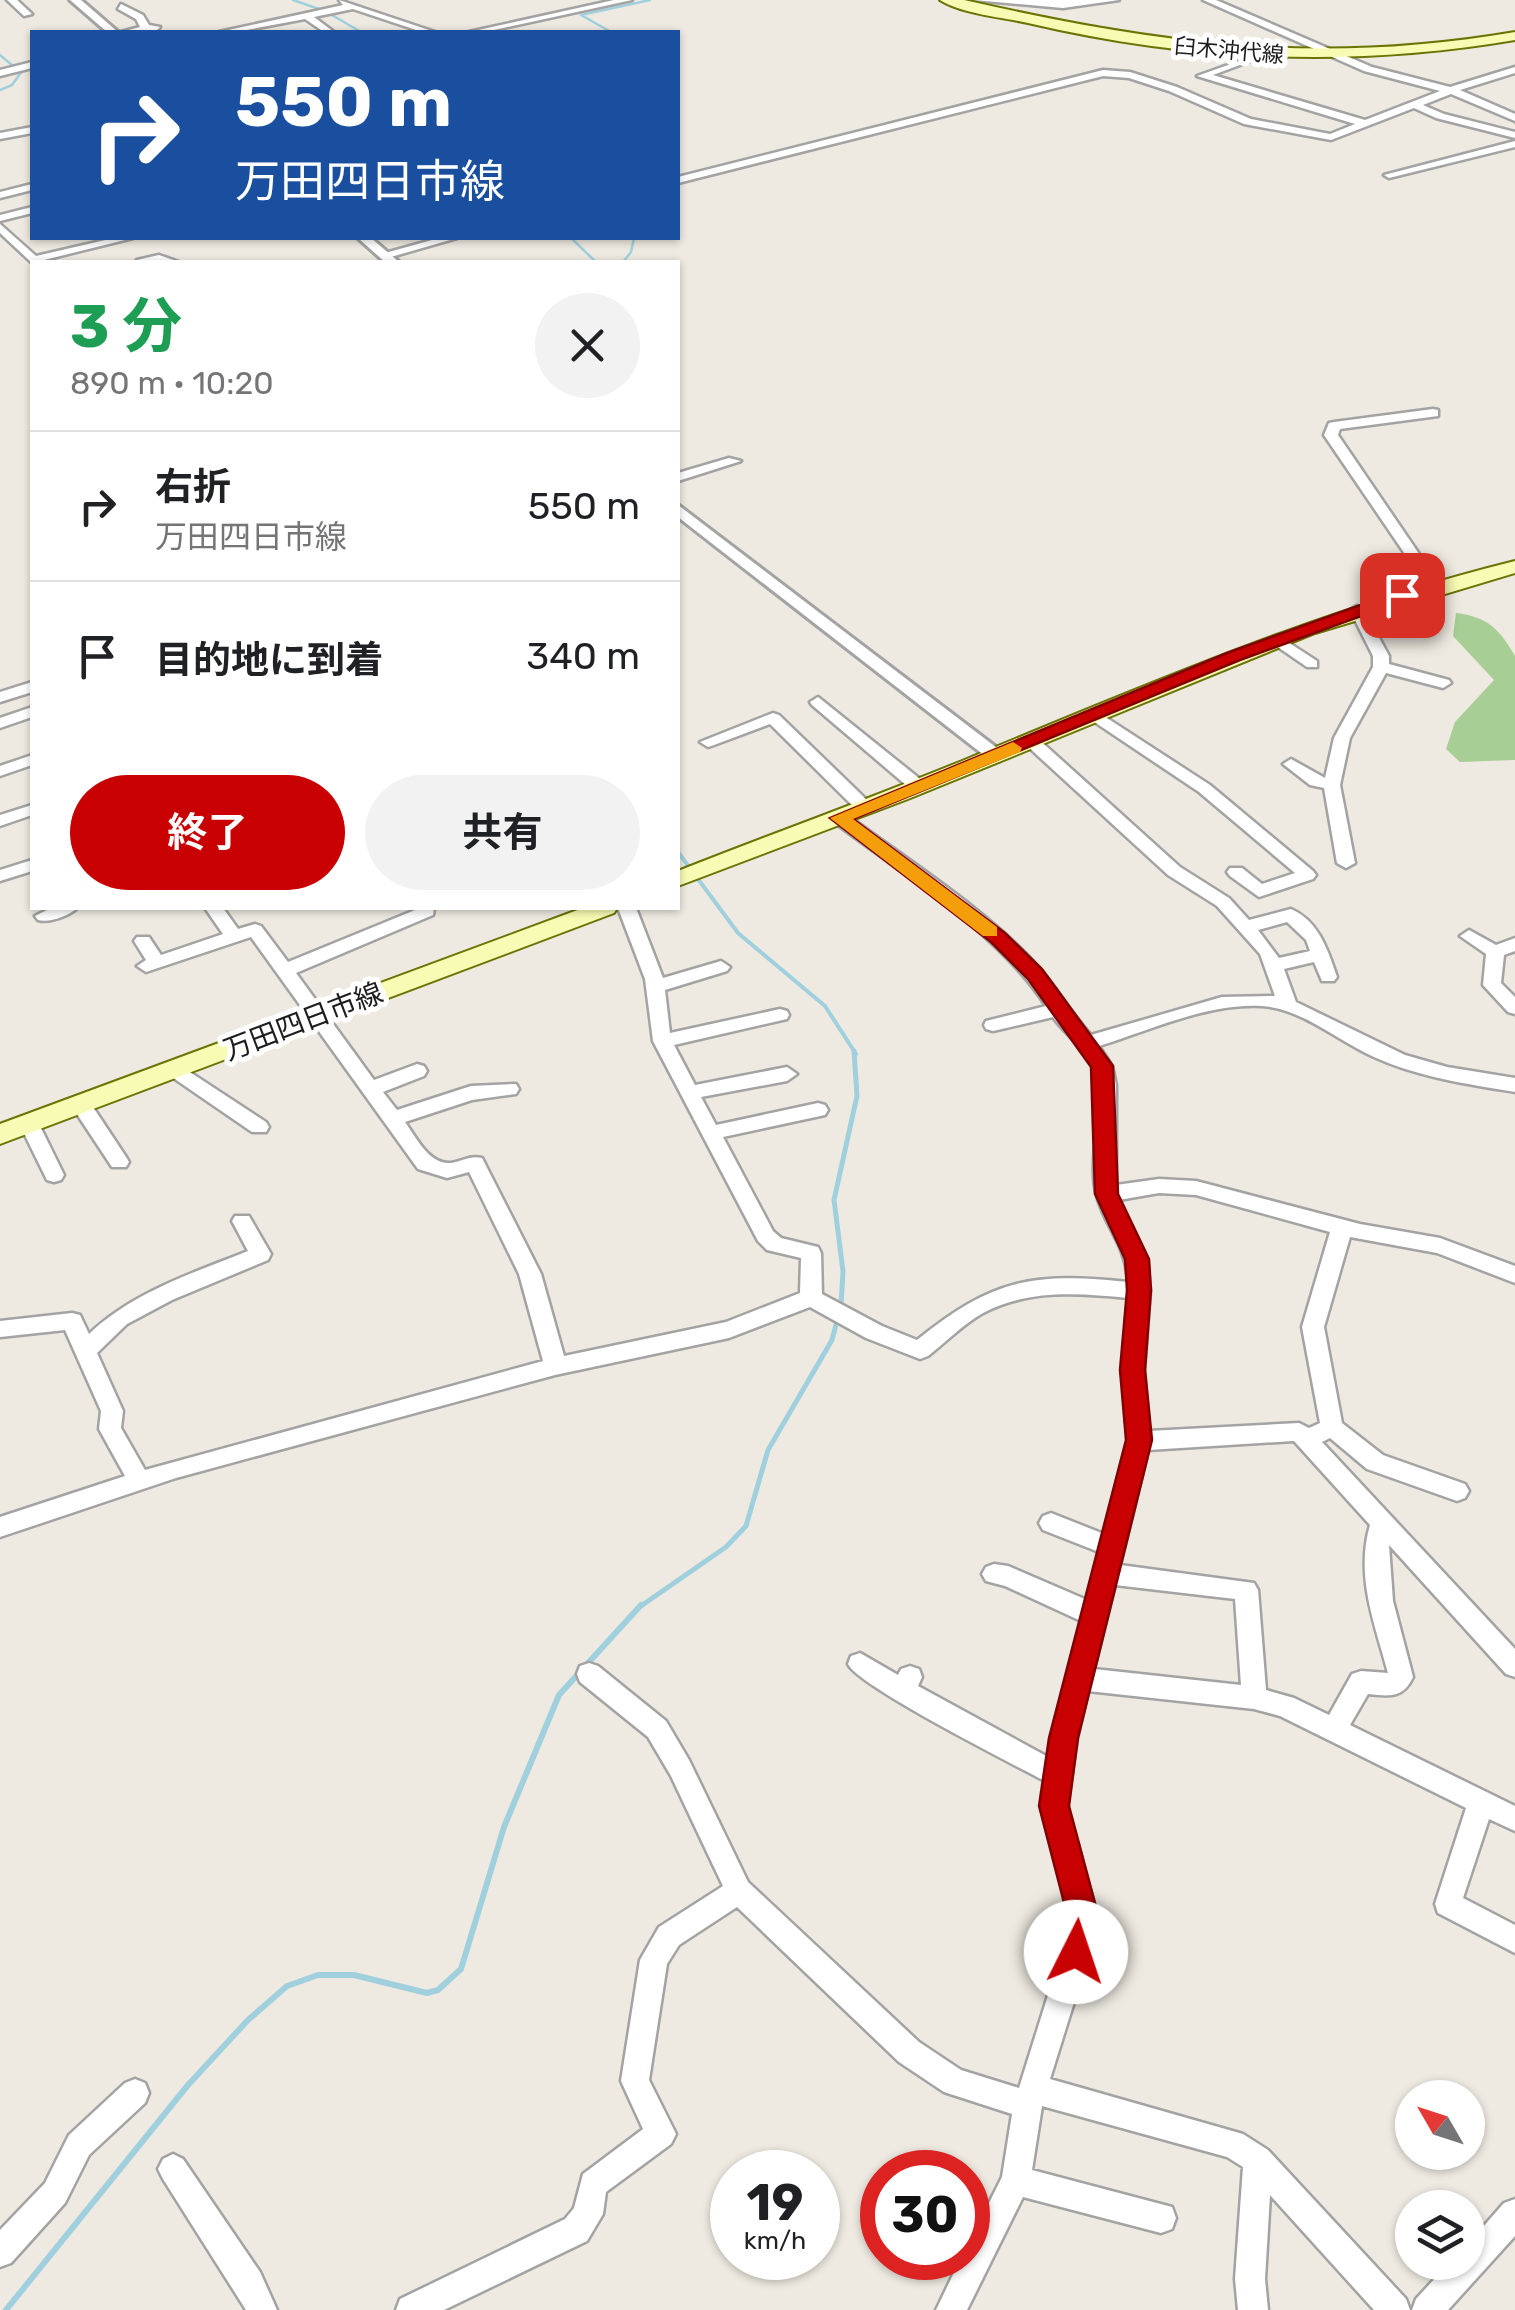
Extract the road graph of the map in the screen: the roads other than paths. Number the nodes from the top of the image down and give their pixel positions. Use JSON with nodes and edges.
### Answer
{"nodes":[{"id":1,"x":12,"y":0,"type":"edge"},
{"id":2,"x":76,"y":0,"type":"edge"},
{"id":3,"x":338,"y":0,"type":"edge"},
{"id":4,"x":627,"y":0,"type":"edge"},
{"id":5,"x":946,"y":0,"type":"edge"},
{"id":6,"x":979,"y":0,"type":"edge"},
{"id":7,"x":1114,"y":0,"type":"edge"},
{"id":8,"x":1208,"y":0,"type":"edge"},
{"id":9,"x":354,"y":6,"type":"junction"},
{"id":10,"x":121,"y":7,"type":"dead end"},
{"id":11,"x":26,"y":14,"type":"dead end"},
{"id":12,"x":308,"y":16,"type":"junction"},
{"id":13,"x":111,"y":30,"type":"edge"},
{"id":14,"x":148,"y":30,"type":"edge"},
{"id":15,"x":234,"y":30,"type":"edge"},
{"id":16,"x":306,"y":30,"type":"edge"},
{"id":17,"x":327,"y":30,"type":"edge"},
{"id":18,"x":424,"y":30,"type":"edge"},
{"id":19,"x":484,"y":30,"type":"edge"},
{"id":20,"x":1515,"y":36,"type":"edge"},
{"id":21,"x":1336,"y":55,"type":"junction"},
{"id":22,"x":1253,"y":57,"type":"dead end"},
{"id":23,"x":30,"y":66,"type":"edge"},
{"id":24,"x":1515,"y":70,"type":"edge"},
{"id":25,"x":0,"y":73,"type":"edge"},
{"id":26,"x":1204,"y":76,"type":"junction"},
{"id":27,"x":1173,"y":89,"type":"junction"},
{"id":28,"x":1453,"y":91,"type":"junction"},
{"id":29,"x":1416,"y":105,"type":"junction"},
{"id":30,"x":1515,"y":118,"type":"edge"},
{"id":31,"x":1366,"y":124,"type":"junction"},
{"id":32,"x":28,"y":130,"type":"edge"},
{"id":33,"x":2,"y":131,"type":"edge"},
{"id":34,"x":1515,"y":135,"type":"edge"},
{"id":35,"x":1515,"y":144,"type":"edge"},
{"id":36,"x":1389,"y":175,"type":"dead end"},
{"id":37,"x":680,"y":179,"type":"edge"},
{"id":38,"x":30,"y":187,"type":"edge"},
{"id":39,"x":0,"y":194,"type":"edge"},
{"id":40,"x":30,"y":210,"type":"edge"},
{"id":41,"x":0,"y":218,"type":"edge"},
{"id":42,"x":0,"y":227,"type":"edge"},
{"id":43,"x":30,"y":236,"type":"edge"},
{"id":44,"x":12,"y":240,"type":"junction"},
{"id":45,"x":119,"y":240,"type":"edge"},
{"id":46,"x":366,"y":240,"type":"edge"},
{"id":47,"x":444,"y":240,"type":"edge"},
{"id":48,"x":388,"y":259,"type":"edge"},
{"id":49,"x":32,"y":260,"type":"edge"},
{"id":50,"x":37,"y":260,"type":"edge"},
{"id":51,"x":1433,"y":413,"type":"dead end"},
{"id":52,"x":734,"y":461,"type":"dead end"},
{"id":53,"x":680,"y":476,"type":"edge"},
{"id":54,"x":680,"y":512,"type":"edge"},
{"id":55,"x":1515,"y":567,"type":"edge"},
{"id":56,"x":1438,"y":584,"type":"junction"},
{"id":57,"x":1357,"y":610,"type":"junction"},
{"id":58,"x":1276,"y":640,"type":"junction"},
{"id":59,"x":1312,"y":664,"type":"dead end"},
{"id":60,"x":1382,"y":667,"type":"junction"},
{"id":61,"x":1443,"y":683,"type":"dead end"},
{"id":62,"x":30,"y":688,"type":"edge"},
{"id":63,"x":0,"y":697,"type":"edge"},
{"id":64,"x":818,"y":702,"type":"dead end"},
{"id":65,"x":30,"y":713,"type":"edge"},
{"id":66,"x":1093,"y":714,"type":"junction"},
{"id":67,"x":0,"y":723,"type":"edge"},
{"id":68,"x":1030,"y":740,"type":"junction"},
{"id":69,"x":708,"y":742,"type":"dead end"},
{"id":70,"x":995,"y":756,"type":"junction"},
{"id":71,"x":30,"y":761,"type":"edge"},
{"id":72,"x":1291,"y":764,"type":"dead end"},
{"id":73,"x":0,"y":771,"type":"edge"},
{"id":74,"x":1332,"y":784,"type":"junction"},
{"id":75,"x":919,"y":787,"type":"junction"},
{"id":76,"x":865,"y":808,"type":"junction"},
{"id":77,"x":30,"y":811,"type":"edge"},
{"id":78,"x":840,"y":818,"type":"junction"},
{"id":79,"x":0,"y":821,"type":"edge"},
{"id":80,"x":1346,"y":863,"type":"dead end"},
{"id":81,"x":30,"y":866,"type":"edge"},
{"id":82,"x":1236,"y":872,"type":"dead end"},
{"id":83,"x":681,"y":873,"type":"edge"},
{"id":84,"x":0,"y":876,"type":"edge"},
{"id":85,"x":62,"y":910,"type":"edge"},
{"id":86,"x":215,"y":910,"type":"edge"},
{"id":87,"x":600,"y":910,"type":"edge"},
{"id":88,"x":628,"y":910,"type":"edge"},
{"id":89,"x":427,"y":912,"type":"dead end"},
{"id":90,"x":44,"y":916,"type":"dead end"},
{"id":91,"x":1246,"y":927,"type":"junction"},
{"id":92,"x":234,"y":936,"type":"junction"},
{"id":93,"x":1470,"y":936,"type":"dead end"},
{"id":94,"x":143,"y":941,"type":"dead end"},
{"id":95,"x":1515,"y":944,"type":"edge"},
{"id":96,"x":1495,"y":952,"type":"junction"},
{"id":97,"x":1320,"y":955,"type":"junction"},
{"id":98,"x":1274,"y":965,"type":"junction"},
{"id":99,"x":721,"y":967,"type":"dead end"},
{"id":100,"x":284,"y":971,"type":"junction"},
{"id":101,"x":1328,"y":977,"type":"dead end"},
{"id":102,"x":655,"y":986,"type":"junction"},
{"id":103,"x":1288,"y":1005,"type":"junction"},
{"id":104,"x":1515,"y":1008,"type":"edge"},
{"id":105,"x":1058,"y":1010,"type":"junction"},
{"id":106,"x":780,"y":1015,"type":"dead end"},
{"id":107,"x":316,"y":1016,"type":"junction"},
{"id":108,"x":993,"y":1025,"type":"dead end"},
{"id":109,"x":662,"y":1042,"type":"junction"},
{"id":110,"x":1087,"y":1043,"type":"junction"},
{"id":111,"x":176,"y":1070,"type":"junction"},
{"id":112,"x":417,"y":1071,"type":"dead end"},
{"id":113,"x":786,"y":1074,"type":"dead end"},
{"id":114,"x":1515,"y":1085,"type":"edge"},
{"id":115,"x":370,"y":1089,"type":"junction"},
{"id":116,"x":509,"y":1089,"type":"dead end"},
{"id":117,"x":690,"y":1094,"type":"junction"},
{"id":118,"x":80,"y":1103,"type":"junction"},
{"id":119,"x":818,"y":1110,"type":"dead end"},
{"id":120,"x":392,"y":1119,"type":"junction"},
{"id":121,"x":28,"y":1122,"type":"junction"},
{"id":122,"x":259,"y":1127,"type":"dead end"},
{"id":123,"x":710,"y":1133,"type":"junction"},
{"id":124,"x":0,"y":1134,"type":"edge"},
{"id":125,"x":118,"y":1162,"type":"dead end"},
{"id":126,"x":54,"y":1175,"type":"dead end"},
{"id":127,"x":1106,"y":1194,"type":"junction"},
{"id":128,"x":242,"y":1221,"type":"dead end"},
{"id":129,"x":1342,"y":1227,"type":"junction"},
{"id":130,"x":1515,"y":1274,"type":"edge"},
{"id":131,"x":1139,"y":1290,"type":"junction"},
{"id":132,"x":811,"y":1298,"type":"junction"},
{"id":133,"x":0,"y":1329,"type":"edge"},
{"id":134,"x":85,"y":1351,"type":"junction"},
{"id":135,"x":556,"y":1367,"type":"junction"},
{"id":136,"x":1332,"y":1427,"type":"junction"},
{"id":137,"x":1139,"y":1440,"type":"junction"},
{"id":138,"x":1304,"y":1440,"type":"junction"},
{"id":139,"x":139,"y":1481,"type":"junction"},
{"id":140,"x":1457,"y":1490,"type":"dead end"},
{"id":141,"x":1052,"y":1522,"type":"dead end"},
{"id":142,"x":1382,"y":1525,"type":"junction"},
{"id":143,"x":0,"y":1528,"type":"edge"},
{"id":144,"x":1111,"y":1561,"type":"junction"},
{"id":145,"x":994,"y":1574,"type":"dead end"},
{"id":146,"x":1096,"y":1616,"type":"junction"},
{"id":147,"x":860,"y":1664,"type":"dead end"},
{"id":148,"x":1515,"y":1666,"type":"edge"},
{"id":149,"x":590,"y":1674,"type":"dead end"},
{"id":150,"x":1080,"y":1679,"type":"junction"},
{"id":151,"x":1254,"y":1698,"type":"junction"},
{"id":152,"x":1334,"y":1730,"type":"junction"},
{"id":153,"x":1058,"y":1775,"type":"junction"},
{"id":154,"x":1481,"y":1802,"type":"junction"},
{"id":155,"x":1515,"y":1819,"type":"edge"},
{"id":156,"x":739,"y":1891,"type":"junction"},
{"id":157,"x":1515,"y":1940,"type":"edge"},
{"id":158,"x":135,"y":2093,"type":"dead end"},
{"id":159,"x":1031,"y":2097,"type":"junction"},
{"id":160,"x":1258,"y":2160,"type":"junction"},
{"id":161,"x":173,"y":2169,"type":"dead end"},
{"id":162,"x":1016,"y":2180,"type":"junction"},
{"id":163,"x":1515,"y":2214,"type":"edge"},
{"id":164,"x":1160,"y":2218,"type":"dead end"},
{"id":165,"x":0,"y":2252,"type":"edge"},
{"id":166,"x":262,"y":2310,"type":"edge"},
{"id":167,"x":411,"y":2310,"type":"edge"},
{"id":168,"x":951,"y":2310,"type":"edge"},
{"id":169,"x":1254,"y":2310,"type":"edge"},
{"id":170,"x":1395,"y":2310,"type":"edge"},
{"id":171,"x":1427,"y":2310,"type":"edge"}],
"edges":[{"from":1,"to":11,"type":"street"},
{"from":2,"to":13,"type":"street"},
{"from":3,"to":9,"type":"street"},
{"from":4,"to":19,"type":"street"},
{"from":5,"to":21,"type":"main road","name":"臼木沖代線"},
{"from":6,"to":7,"type":"street"},
{"from":8,"to":21,"type":"street"},
{"from":9,"to":12,"type":"street"},
{"from":9,"to":18,"type":"street"},
{"from":10,"to":14,"type":"street"},
{"from":12,"to":15,"type":"street"},
{"from":12,"to":17,"type":"street"},
{"from":16,"to":17,"type":"street"},
{"from":20,"to":21,"type":"main road","name":"臼木沖代線"},
{"from":21,"to":28,"type":"street"},
{"from":22,"to":26,"type":"street"},
{"from":23,"to":25,"type":"street"},
{"from":24,"to":28,"type":"street"},
{"from":26,"to":27,"type":"street"},
{"from":26,"to":31,"type":"street"},
{"from":27,"to":31,"type":"street"},
{"from":27,"to":37,"type":"street"},
{"from":28,"to":29,"type":"street"},
{"from":28,"to":30,"type":"street"},
{"from":29,"to":31,"type":"street"},
{"from":29,"to":34,"type":"street"},
{"from":32,"to":33,"type":"street"},
{"from":35,"to":36,"type":"street"},
{"from":38,"to":39,"type":"street"},
{"from":40,"to":41,"type":"street"},
{"from":42,"to":44,"type":"street"},
{"from":43,"to":44,"type":"street"},
{"from":44,"to":49,"type":"street"},
{"from":45,"to":50,"type":"street"},
{"from":46,"to":48,"type":"street"},
{"from":47,"to":48,"type":"street"},
{"from":51,"to":56,"type":"street"},
{"from":52,"to":53,"type":"street"},
{"from":54,"to":70,"type":"street"},
{"from":55,"to":56,"type":"main road"},
{"from":56,"to":57,"type":"main road"},
{"from":57,"to":58,"type":"main road"},
{"from":57,"to":60,"type":"street"},
{"from":58,"to":59,"type":"street"},
{"from":58,"to":66,"type":"main road"},
{"from":60,"to":61,"type":"street"},
{"from":60,"to":74,"type":"street"},
{"from":62,"to":63,"type":"street"},
{"from":64,"to":75,"type":"street"},
{"from":65,"to":67,"type":"street"},
{"from":66,"to":68,"type":"main road"},
{"from":66,"to":82,"type":"street"},
{"from":68,"to":70,"type":"main road"},
{"from":68,"to":91,"type":"street"},
{"from":69,"to":76,"type":"street"},
{"from":70,"to":75,"type":"main road"},
{"from":71,"to":73,"type":"street"},
{"from":72,"to":74,"type":"street"},
{"from":74,"to":80,"type":"street"},
{"from":75,"to":76,"type":"main road"},
{"from":76,"to":78,"type":"main road"},
{"from":77,"to":79,"type":"street"},
{"from":78,"to":83,"type":"main road"},
{"from":78,"to":105,"type":"street"},
{"from":81,"to":84,"type":"street"},
{"from":85,"to":90,"type":"street"},
{"from":86,"to":92,"type":"street"},
{"from":87,"to":107,"type":"main road","name":"万田四日市線"},
{"from":88,"to":102,"type":"street"},
{"from":89,"to":100,"type":"street"},
{"from":91,"to":97,"type":"street"},
{"from":91,"to":98,"type":"street"},
{"from":92,"to":94,"type":"street"},
{"from":92,"to":100,"type":"street"},
{"from":93,"to":96,"type":"street"},
{"from":95,"to":96,"type":"street"},
{"from":96,"to":104,"type":"street"},
{"from":97,"to":98,"type":"street"},
{"from":97,"to":101,"type":"street"},
{"from":98,"to":103,"type":"street"},
{"from":99,"to":102,"type":"street"},
{"from":100,"to":107,"type":"street"},
{"from":102,"to":109,"type":"street"},
{"from":103,"to":110,"type":"street"},
{"from":103,"to":114,"type":"street"},
{"from":105,"to":108,"type":"street"},
{"from":105,"to":110,"type":"street"},
{"from":106,"to":109,"type":"street"},
{"from":107,"to":111,"type":"main road","name":"万田四日市線"},
{"from":107,"to":115,"type":"street"},
{"from":109,"to":117,"type":"street"},
{"from":110,"to":127,"type":"street"},
{"from":111,"to":118,"type":"main road","name":"万田四日市線"},
{"from":111,"to":122,"type":"street"},
{"from":112,"to":115,"type":"street"},
{"from":113,"to":117,"type":"street"},
{"from":115,"to":120,"type":"street"},
{"from":116,"to":120,"type":"street"},
{"from":117,"to":123,"type":"street"},
{"from":118,"to":121,"type":"main road","name":"万田四日市線"},
{"from":118,"to":125,"type":"street"},
{"from":119,"to":123,"type":"street"},
{"from":120,"to":135,"type":"street"},
{"from":121,"to":124,"type":"main road","name":"万田四日市線"},
{"from":121,"to":126,"type":"street"},
{"from":123,"to":132,"type":"street"},
{"from":127,"to":129,"type":"street"},
{"from":127,"to":131,"type":"street"},
{"from":128,"to":134,"type":"street"},
{"from":129,"to":130,"type":"street"},
{"from":129,"to":136,"type":"street"},
{"from":131,"to":132,"type":"street"},
{"from":131,"to":137,"type":"street"},
{"from":132,"to":135,"type":"street"},
{"from":133,"to":134,"type":"street"},
{"from":134,"to":139,"type":"street"},
{"from":135,"to":139,"type":"street"},
{"from":136,"to":138,"type":"street"},
{"from":136,"to":140,"type":"street"},
{"from":137,"to":138,"type":"street"},
{"from":137,"to":144,"type":"street"},
{"from":138,"to":142,"type":"street"},
{"from":139,"to":143,"type":"street"},
{"from":141,"to":144,"type":"street"},
{"from":142,"to":148,"type":"street"},
{"from":142,"to":152,"type":"street"},
{"from":144,"to":146,"type":"street"},
{"from":144,"to":151,"type":"street"},
{"from":145,"to":146,"type":"street"},
{"from":146,"to":150,"type":"street"},
{"from":147,"to":153,"type":"street"},
{"from":149,"to":156,"type":"street"},
{"from":150,"to":151,"type":"street"},
{"from":150,"to":153,"type":"street"},
{"from":151,"to":152,"type":"street"},
{"from":152,"to":154,"type":"street"},
{"from":153,"to":159,"type":"street"},
{"from":154,"to":155,"type":"street"},
{"from":154,"to":157,"type":"street"},
{"from":156,"to":159,"type":"street"},
{"from":156,"to":167,"type":"street"},
{"from":158,"to":165,"type":"street"},
{"from":159,"to":160,"type":"street"},
{"from":159,"to":162,"type":"street"},
{"from":160,"to":169,"type":"street"},
{"from":160,"to":170,"type":"street"},
{"from":161,"to":166,"type":"street"},
{"from":162,"to":164,"type":"street"},
{"from":162,"to":168,"type":"street"},
{"from":163,"to":171,"type":"street"}]}
